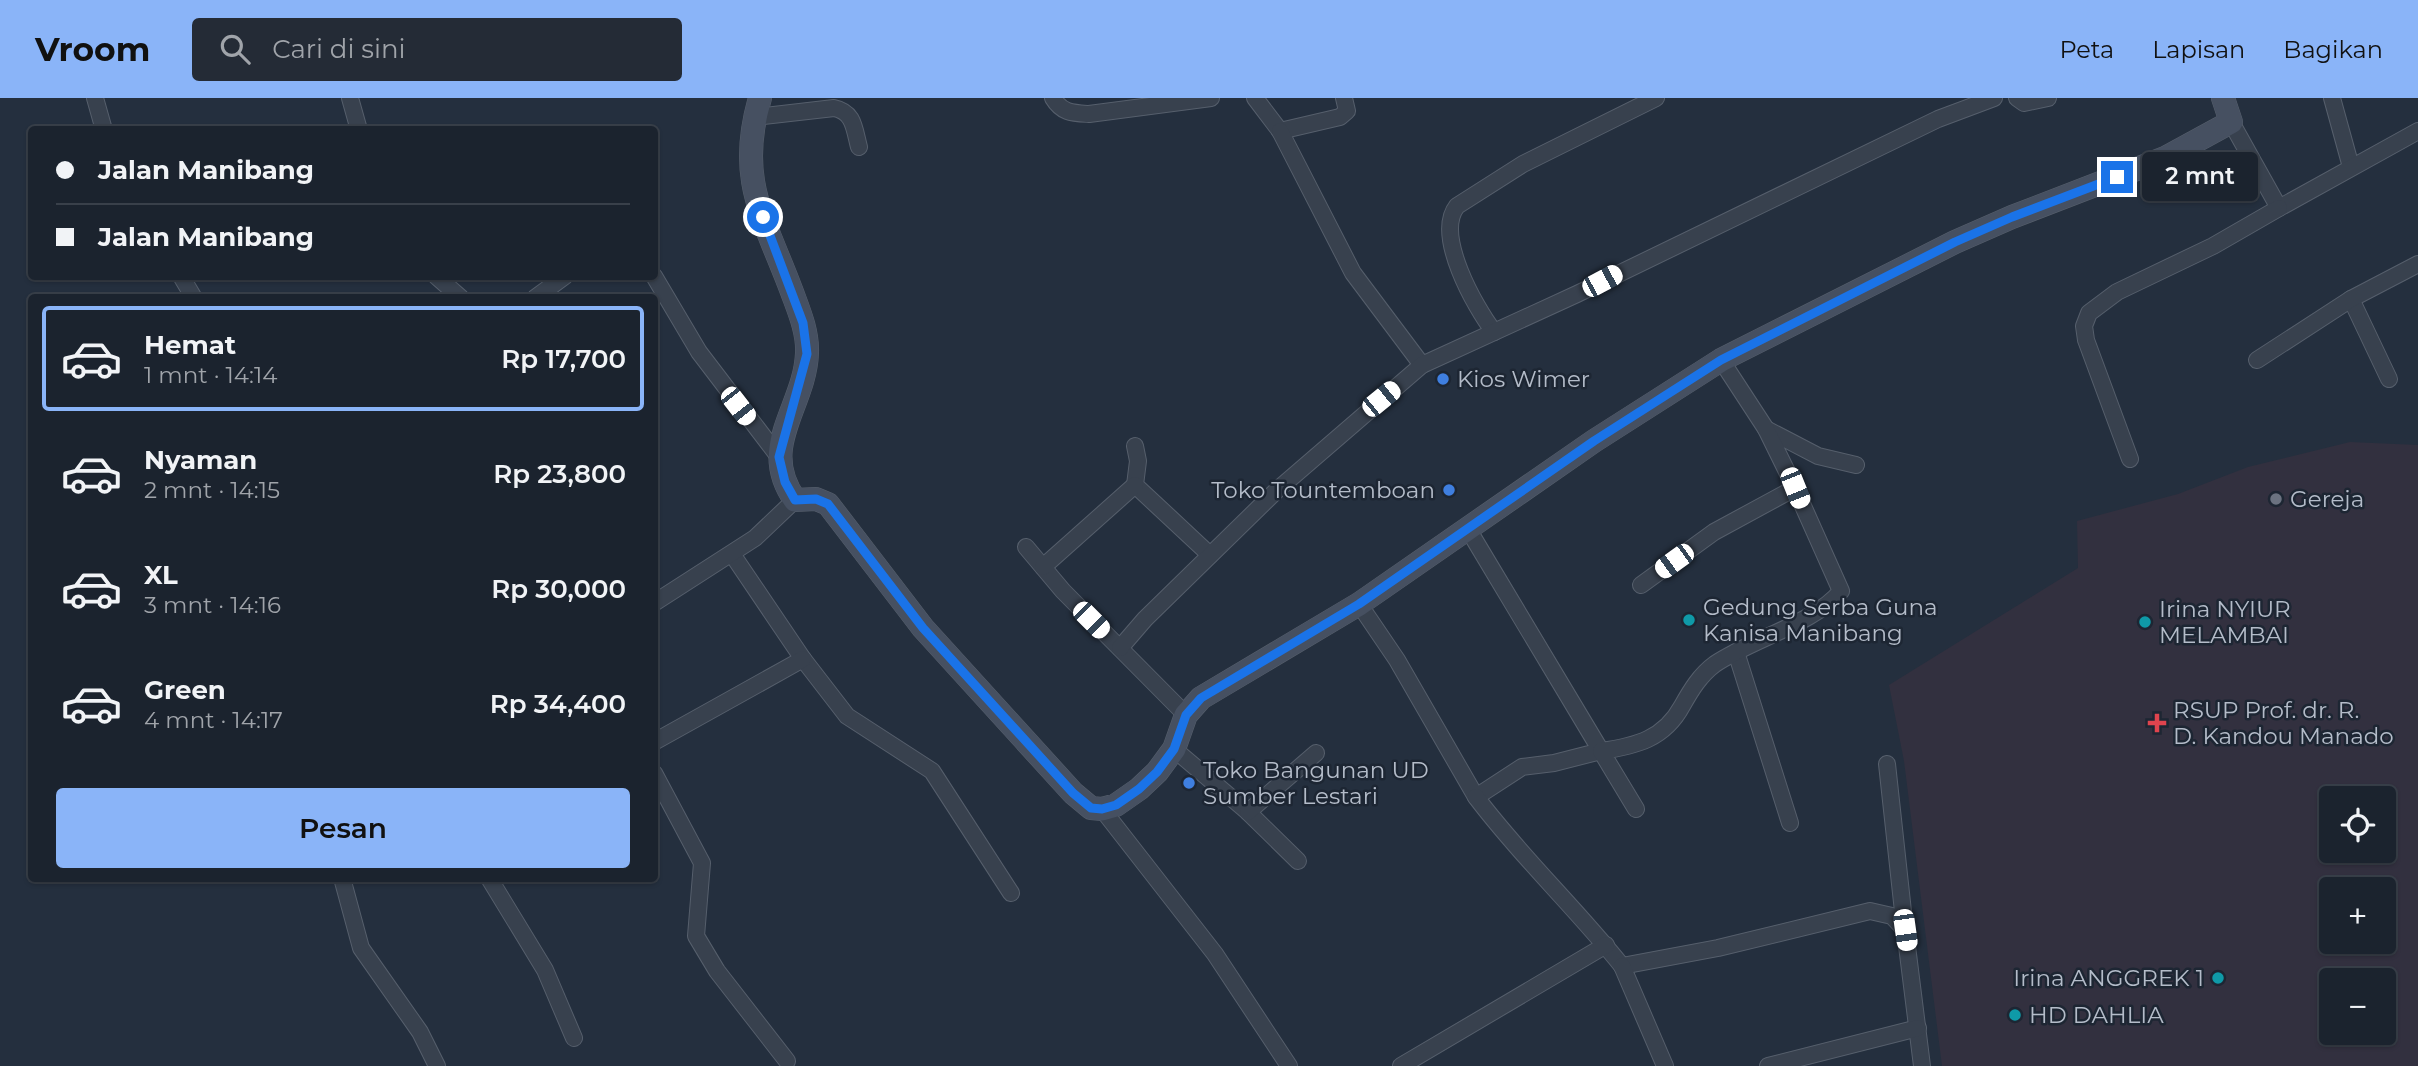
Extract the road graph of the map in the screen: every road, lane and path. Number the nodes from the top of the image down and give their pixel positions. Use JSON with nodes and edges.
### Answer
{"nodes":[{"id":1,"x":95,"y":98,"type":"edge"},
{"id":2,"x":350,"y":98,"type":"edge"},
{"id":3,"x":1053,"y":98,"type":"edge"},
{"id":4,"x":1211,"y":98,"type":"edge"},
{"id":5,"x":1255,"y":98,"type":"edge"},
{"id":6,"x":1344,"y":98,"type":"edge"},
{"id":7,"x":1656,"y":98,"type":"edge"},
{"id":8,"x":1994,"y":98,"type":"edge"},
{"id":9,"x":2017,"y":98,"type":"edge"},
{"id":10,"x":2048,"y":98,"type":"edge"},
{"id":11,"x":2224,"y":98,"type":"edge"},
{"id":12,"x":2332,"y":98,"type":"edge"},
{"id":13,"x":758,"y":107,"type":"edge"},
{"id":14,"x":2231,"y":122,"type":"junction"},
{"id":15,"x":103,"y":126,"type":"edge"},
{"id":16,"x":358,"y":126,"type":"edge"},
{"id":17,"x":1280,"y":131,"type":"junction"},
{"id":18,"x":2418,"y":131,"type":"edge"},
{"id":19,"x":859,"y":146,"type":"dead end"},
{"id":20,"x":2351,"y":167,"type":"junction"},
{"id":21,"x":2279,"y":208,"type":"junction"},
{"id":22,"x":2418,"y":264,"type":"edge"},
{"id":23,"x":441,"y":280,"type":"edge"},
{"id":24,"x":560,"y":280,"type":"edge"},
{"id":25,"x":656,"y":280,"type":"edge"},
{"id":26,"x":456,"y":294,"type":"edge"},
{"id":27,"x":541,"y":294,"type":"edge"},
{"id":28,"x":2351,"y":299,"type":"junction"},
{"id":29,"x":1494,"y":332,"type":"junction"},
{"id":30,"x":1721,"y":360,"type":"junction"},
{"id":31,"x":2257,"y":360,"type":"dead end"},
{"id":32,"x":1422,"y":365,"type":"junction"},
{"id":33,"x":2389,"y":379,"type":"dead end"},
{"id":34,"x":1766,"y":429,"type":"junction"},
{"id":35,"x":1135,"y":446,"type":"dead end"},
{"id":36,"x":779,"y":457,"type":"junction"},
{"id":37,"x":2130,"y":458,"type":"dead end"},
{"id":38,"x":1856,"y":465,"type":"dead end"},
{"id":39,"x":1135,"y":485,"type":"junction"},
{"id":40,"x":1795,"y":488,"type":"junction"},
{"id":41,"x":795,"y":500,"type":"junction"},
{"id":42,"x":1468,"y":529,"type":"junction"},
{"id":43,"x":1026,"y":547,"type":"dead end"},
{"id":44,"x":732,"y":554,"type":"junction"},
{"id":45,"x":1210,"y":555,"type":"junction"},
{"id":46,"x":1043,"y":567,"type":"junction"},
{"id":47,"x":1641,"y":585,"type":"dead end"},
{"id":48,"x":658,"y":600,"type":"edge"},
{"id":49,"x":1359,"y":604,"type":"junction"},
{"id":50,"x":1120,"y":648,"type":"junction"},
{"id":51,"x":1736,"y":652,"type":"junction"},
{"id":52,"x":803,"y":659,"type":"junction"},
{"id":53,"x":1186,"y":715,"type":"junction"},
{"id":54,"x":658,"y":740,"type":"edge"},
{"id":55,"x":1174,"y":749,"type":"junction"},
{"id":56,"x":1601,"y":751,"type":"junction"},
{"id":57,"x":1316,"y":753,"type":"dead end"},
{"id":58,"x":1887,"y":764,"type":"dead end"},
{"id":59,"x":658,"y":780,"type":"edge"},
{"id":60,"x":1476,"y":797,"type":"junction"},
{"id":61,"x":1102,"y":809,"type":"junction"},
{"id":62,"x":1636,"y":809,"type":"dead end"},
{"id":63,"x":1248,"y":812,"type":"junction"},
{"id":64,"x":1790,"y":823,"type":"dead end"},
{"id":65,"x":1298,"y":862,"type":"dead end"},
{"id":66,"x":343,"y":882,"type":"edge"},
{"id":67,"x":491,"y":882,"type":"edge"},
{"id":68,"x":1011,"y":893,"type":"dead end"},
{"id":69,"x":1905,"y":930,"type":"junction"},
{"id":70,"x":1606,"y":945,"type":"junction"},
{"id":71,"x":1622,"y":966,"type":"junction"},
{"id":72,"x":1918,"y":1028,"type":"junction"},
{"id":73,"x":574,"y":1038,"type":"dead end"},
{"id":74,"x":787,"y":1061,"type":"dead end"},
{"id":75,"x":437,"y":1066,"type":"edge"},
{"id":76,"x":1289,"y":1066,"type":"edge"},
{"id":77,"x":1401,"y":1066,"type":"edge"},
{"id":78,"x":1665,"y":1066,"type":"edge"},
{"id":79,"x":1768,"y":1066,"type":"edge"},
{"id":80,"x":1922,"y":1066,"type":"edge"}],
"edges":[{"from":1,"to":15,"type":"street"},
{"from":2,"to":16,"type":"street"},
{"from":3,"to":4,"type":"street"},
{"from":5,"to":17,"type":"street"},
{"from":6,"to":17,"type":"street"},
{"from":7,"to":29,"type":"street"},
{"from":8,"to":29,"type":"street"},
{"from":9,"to":10,"type":"street"},
{"from":11,"to":14,"type":"street"},
{"from":12,"to":20,"type":"street"},
{"from":13,"to":19,"type":"street"},
{"from":13,"to":36,"type":"street"},
{"from":14,"to":21,"type":"street"},
{"from":14,"to":30,"type":"street"},
{"from":17,"to":32,"type":"street"},
{"from":18,"to":20,"type":"street"},
{"from":20,"to":21,"type":"street"},
{"from":21,"to":37,"type":"street"},
{"from":22,"to":28,"type":"street"},
{"from":23,"to":26,"type":"street"},
{"from":24,"to":27,"type":"street"},
{"from":25,"to":36,"type":"street"},
{"from":28,"to":31,"type":"street"},
{"from":28,"to":33,"type":"street"},
{"from":29,"to":32,"type":"street"},
{"from":30,"to":34,"type":"street"},
{"from":30,"to":42,"type":"street"},
{"from":32,"to":45,"type":"street"},
{"from":34,"to":38,"type":"street"},
{"from":34,"to":40,"type":"street"},
{"from":35,"to":39,"type":"street"},
{"from":36,"to":41,"type":"street"},
{"from":39,"to":45,"type":"street"},
{"from":39,"to":46,"type":"street"},
{"from":40,"to":47,"type":"street"},
{"from":40,"to":51,"type":"street"},
{"from":41,"to":44,"type":"street"},
{"from":41,"to":61,"type":"street"},
{"from":42,"to":49,"type":"street"},
{"from":42,"to":56,"type":"street"},
{"from":43,"to":46,"type":"street"},
{"from":44,"to":48,"type":"street"},
{"from":44,"to":52,"type":"street"},
{"from":45,"to":50,"type":"street"},
{"from":46,"to":50,"type":"street"},
{"from":49,"to":53,"type":"street"},
{"from":49,"to":60,"type":"street"},
{"from":50,"to":53,"type":"street"},
{"from":51,"to":56,"type":"street"},
{"from":51,"to":64,"type":"street"},
{"from":52,"to":54,"type":"street"},
{"from":52,"to":68,"type":"street"},
{"from":53,"to":55,"type":"street"},
{"from":55,"to":61,"type":"street"},
{"from":55,"to":63,"type":"street"},
{"from":56,"to":60,"type":"street"},
{"from":56,"to":62,"type":"street"},
{"from":57,"to":63,"type":"street"},
{"from":58,"to":69,"type":"street"},
{"from":59,"to":74,"type":"street"},
{"from":60,"to":70,"type":"street"},
{"from":61,"to":76,"type":"street"},
{"from":63,"to":65,"type":"street"},
{"from":66,"to":75,"type":"street"},
{"from":67,"to":73,"type":"street"},
{"from":69,"to":71,"type":"street"},
{"from":69,"to":72,"type":"street"},
{"from":70,"to":71,"type":"street"},
{"from":70,"to":77,"type":"street"},
{"from":71,"to":78,"type":"street"},
{"from":72,"to":79,"type":"street"},
{"from":72,"to":80,"type":"street"}]}
